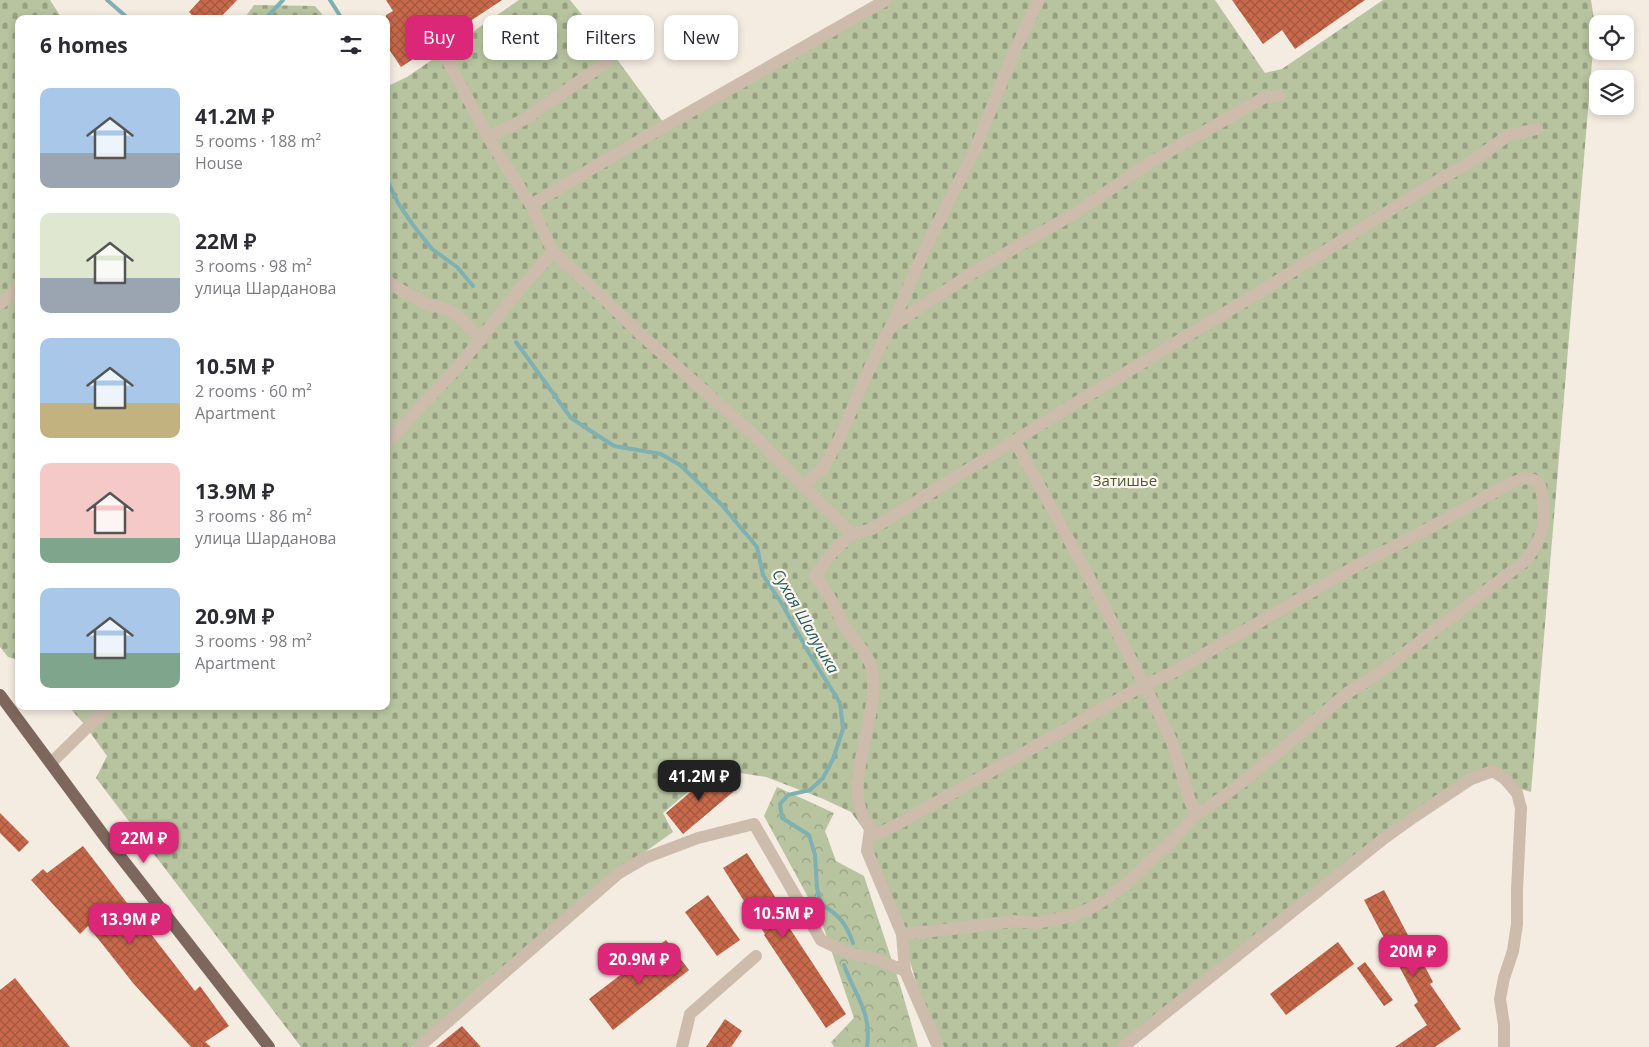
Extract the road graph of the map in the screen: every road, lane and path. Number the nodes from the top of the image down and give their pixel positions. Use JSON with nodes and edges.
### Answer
{"nodes":[{"id":1,"x":886,"y":0,"type":"edge"},
{"id":2,"x":1039,"y":0,"type":"edge"},
{"id":3,"x":447,"y":60,"type":"edge"},
{"id":4,"x":607,"y":62,"type":"dead end"},
{"id":5,"x":1279,"y":96,"type":"dead end"},
{"id":6,"x":1537,"y":129,"type":"dead end"},
{"id":7,"x":488,"y":137,"type":"junction"},
{"id":8,"x":531,"y":205,"type":"junction"},
{"id":9,"x":552,"y":252,"type":"junction"},
{"id":10,"x":390,"y":283,"type":"edge"},
{"id":11,"x":15,"y":289,"type":"edge"},
{"id":12,"x":2,"y":297,"type":"edge"},
{"id":13,"x":891,"y":327,"type":"junction"},
{"id":14,"x":481,"y":340,"type":"junction"},
{"id":15,"x":390,"y":440,"type":"edge"},
{"id":16,"x":1015,"y":441,"type":"junction"},
{"id":17,"x":803,"y":486,"type":"junction"},
{"id":18,"x":852,"y":534,"type":"junction"},
{"id":19,"x":1144,"y":685,"type":"junction"},
{"id":20,"x":0,"y":695,"type":"edge"},
{"id":21,"x":105,"y":710,"type":"edge"},
{"id":22,"x":51,"y":763,"type":"junction"},
{"id":23,"x":1197,"y":814,"type":"junction"},
{"id":24,"x":870,"y":829,"type":"junction"},
{"id":25,"x":902,"y":934,"type":"junction"},
{"id":26,"x":756,"y":956,"type":"dead end"},
{"id":27,"x":905,"y":971,"type":"junction"},
{"id":28,"x":269,"y":1047,"type":"edge"},
{"id":29,"x":419,"y":1047,"type":"edge"},
{"id":30,"x":682,"y":1047,"type":"edge"},
{"id":31,"x":938,"y":1047,"type":"edge"},
{"id":32,"x":1123,"y":1047,"type":"edge"},
{"id":33,"x":1504,"y":1047,"type":"edge"}],
"edges":[{"from":1,"to":8,"type":"lane"},
{"from":2,"to":13,"type":"lane"},
{"from":3,"to":7,"type":"lane"},
{"from":4,"to":7,"type":"lane"},
{"from":5,"to":13,"type":"lane"},
{"from":6,"to":16,"type":"lane"},
{"from":7,"to":8,"type":"lane"},
{"from":8,"to":9,"type":"lane"},
{"from":9,"to":14,"type":"lane"},
{"from":9,"to":17,"type":"lane"},
{"from":10,"to":14,"type":"lane"},
{"from":11,"to":12,"type":"lane"},
{"from":13,"to":17,"type":"lane"},
{"from":14,"to":15,"type":"lane"},
{"from":16,"to":18,"type":"lane"},
{"from":16,"to":19,"type":"lane"},
{"from":17,"to":18,"type":"lane"},
{"from":18,"to":24,"type":"lane"},
{"from":19,"to":23,"type":"lane"},
{"from":19,"to":23,"type":"lane"},
{"from":19,"to":24,"type":"lane"},
{"from":20,"to":22,"type":"main road"},
{"from":21,"to":22,"type":"lane"},
{"from":22,"to":28,"type":"main road"},
{"from":23,"to":25,"type":"lane"},
{"from":24,"to":25,"type":"lane"},
{"from":25,"to":27,"type":"lane"},
{"from":26,"to":30,"type":"lane"},
{"from":27,"to":29,"type":"lane"},
{"from":27,"to":31,"type":"lane"},
{"from":32,"to":33,"type":"lane"}]}
